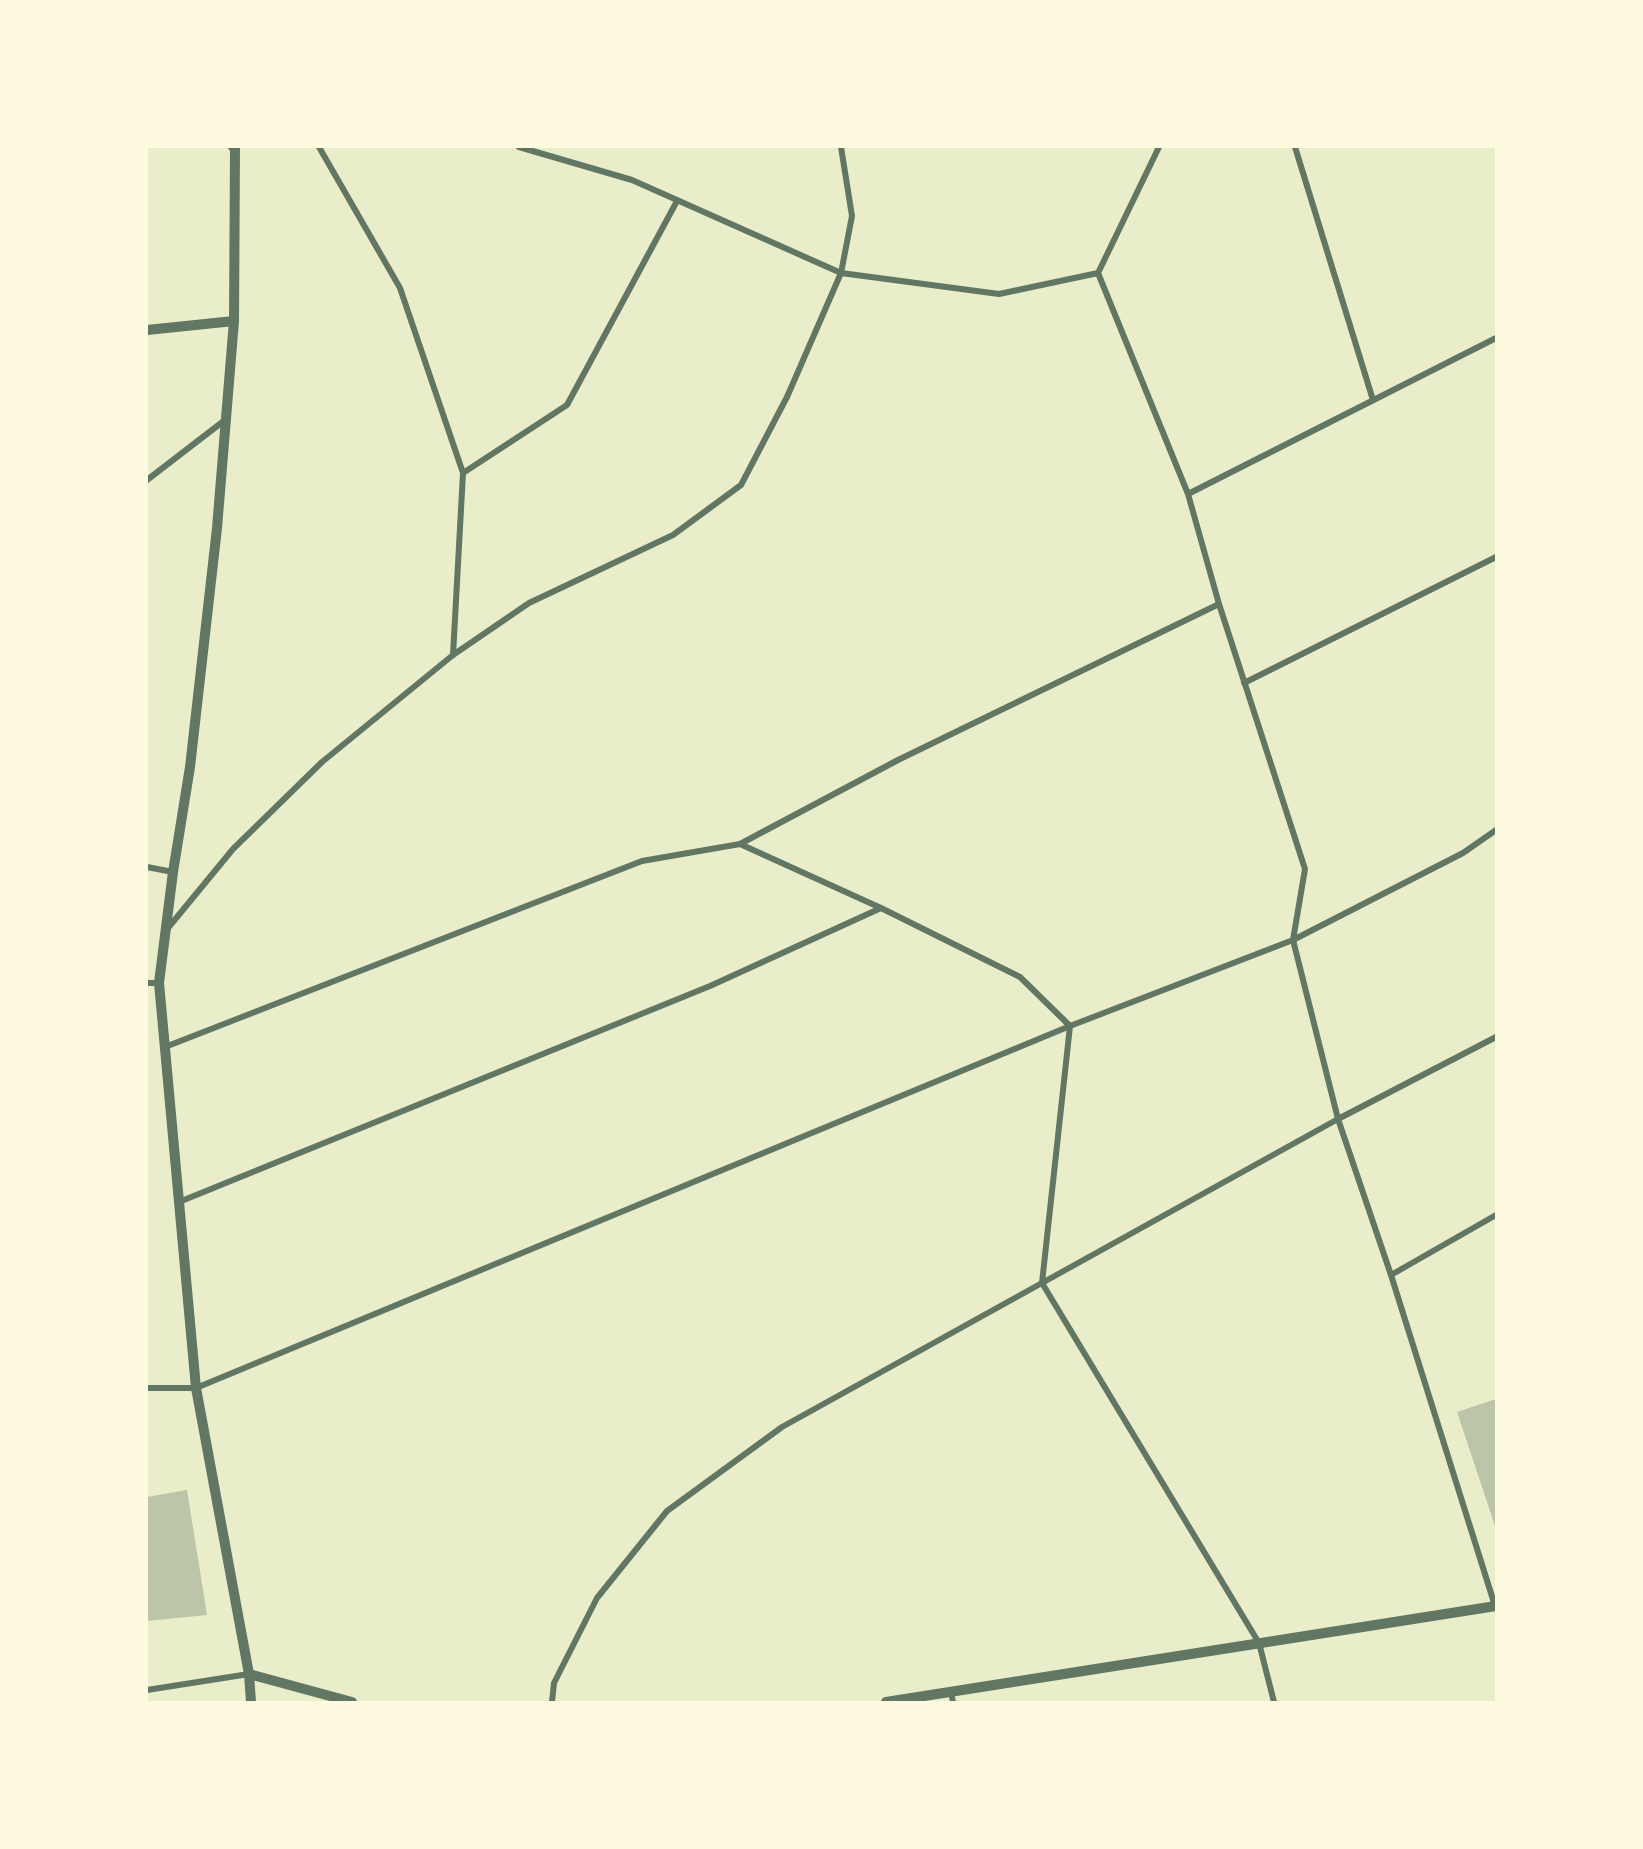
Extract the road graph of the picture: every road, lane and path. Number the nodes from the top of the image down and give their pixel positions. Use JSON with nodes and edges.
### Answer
{"nodes":[{"id":1,"x":234,"y":147,"type":"edge"},
{"id":2,"x":240,"y":147,"type":"edge"},
{"id":3,"x":319,"y":147,"type":"edge"},
{"id":4,"x":519,"y":147,"type":"edge"},
{"id":5,"x":841,"y":147,"type":"edge"},
{"id":6,"x":1159,"y":147,"type":"edge"},
{"id":7,"x":1295,"y":147,"type":"edge"},
{"id":8,"x":677,"y":201,"type":"junction"},
{"id":9,"x":841,"y":273,"type":"junction"},
{"id":10,"x":1098,"y":273,"type":"junction"},
{"id":11,"x":234,"y":321,"type":"junction"},
{"id":12,"x":147,"y":330,"type":"edge"},
{"id":13,"x":1496,"y":338,"type":"edge"},
{"id":14,"x":1373,"y":400,"type":"junction"},
{"id":15,"x":226,"y":419,"type":"junction"},
{"id":16,"x":463,"y":473,"type":"junction"},
{"id":17,"x":147,"y":480,"type":"edge"},
{"id":18,"x":1188,"y":494,"type":"junction"},
{"id":19,"x":1496,"y":556,"type":"edge"},
{"id":20,"x":1219,"y":604,"type":"junction"},
{"id":21,"x":453,"y":655,"type":"junction"},
{"id":22,"x":1244,"y":683,"type":"junction"},
{"id":23,"x":1496,"y":830,"type":"edge"},
{"id":24,"x":740,"y":843,"type":"junction"},
{"id":25,"x":147,"y":867,"type":"edge"},
{"id":26,"x":173,"y":872,"type":"junction"},
{"id":27,"x":881,"y":908,"type":"junction"},
{"id":28,"x":166,"y":931,"type":"junction"},
{"id":29,"x":1293,"y":940,"type":"junction"},
{"id":30,"x":147,"y":983,"type":"edge"},
{"id":31,"x":159,"y":983,"type":"junction"},
{"id":32,"x":1070,"y":1026,"type":"junction"},
{"id":33,"x":1496,"y":1037,"type":"edge"},
{"id":34,"x":165,"y":1047,"type":"junction"},
{"id":35,"x":1338,"y":1119,"type":"junction"},
{"id":36,"x":179,"y":1202,"type":"junction"},
{"id":37,"x":1496,"y":1215,"type":"edge"},
{"id":38,"x":1391,"y":1275,"type":"junction"},
{"id":39,"x":1042,"y":1283,"type":"junction"},
{"id":40,"x":147,"y":1388,"type":"edge"},
{"id":41,"x":196,"y":1388,"type":"junction"},
{"id":42,"x":1496,"y":1606,"type":"edge"},
{"id":43,"x":1259,"y":1643,"type":"junction"},
{"id":44,"x":249,"y":1674,"type":"junction"},
{"id":45,"x":147,"y":1690,"type":"edge"},
{"id":46,"x":952,"y":1697,"type":"edge"},
{"id":47,"x":251,"y":1702,"type":"edge"},
{"id":48,"x":352,"y":1702,"type":"edge"},
{"id":49,"x":552,"y":1702,"type":"edge"},
{"id":50,"x":886,"y":1702,"type":"edge"},
{"id":51,"x":1274,"y":1702,"type":"edge"}],
"edges":[{"from":1,"to":2,"type":"street"},
{"from":1,"to":11,"type":"street"},
{"from":3,"to":16,"type":"street"},
{"from":4,"to":8,"type":"street"},
{"from":5,"to":9,"type":"street"},
{"from":6,"to":10,"type":"street"},
{"from":7,"to":14,"type":"street"},
{"from":8,"to":9,"type":"street"},
{"from":8,"to":16,"type":"street"},
{"from":9,"to":10,"type":"street"},
{"from":9,"to":21,"type":"street"},
{"from":10,"to":18,"type":"street"},
{"from":11,"to":12,"type":"street"},
{"from":11,"to":15,"type":"street"},
{"from":13,"to":14,"type":"street"},
{"from":14,"to":18,"type":"street"},
{"from":15,"to":17,"type":"street"},
{"from":15,"to":26,"type":"street"},
{"from":16,"to":21,"type":"street"},
{"from":18,"to":20,"type":"street"},
{"from":19,"to":22,"type":"street"},
{"from":20,"to":22,"type":"street"},
{"from":20,"to":24,"type":"street"},
{"from":21,"to":28,"type":"street"},
{"from":22,"to":29,"type":"street"},
{"from":23,"to":29,"type":"street"},
{"from":24,"to":27,"type":"street"},
{"from":24,"to":34,"type":"street"},
{"from":25,"to":26,"type":"street"},
{"from":26,"to":28,"type":"street"},
{"from":27,"to":32,"type":"street"},
{"from":27,"to":36,"type":"street"},
{"from":28,"to":31,"type":"street"},
{"from":29,"to":32,"type":"street"},
{"from":29,"to":35,"type":"street"},
{"from":30,"to":31,"type":"street"},
{"from":31,"to":34,"type":"street"},
{"from":32,"to":39,"type":"street"},
{"from":32,"to":41,"type":"street"},
{"from":33,"to":35,"type":"street"},
{"from":34,"to":36,"type":"street"},
{"from":35,"to":38,"type":"street"},
{"from":35,"to":39,"type":"street"},
{"from":36,"to":41,"type":"street"},
{"from":37,"to":38,"type":"street"},
{"from":38,"to":42,"type":"street"},
{"from":39,"to":43,"type":"street"},
{"from":39,"to":49,"type":"street"},
{"from":40,"to":41,"type":"street"},
{"from":41,"to":44,"type":"street"},
{"from":42,"to":43,"type":"street"},
{"from":43,"to":46,"type":"street"},
{"from":43,"to":51,"type":"street"},
{"from":44,"to":45,"type":"street"},
{"from":44,"to":47,"type":"street"},
{"from":44,"to":48,"type":"street"},
{"from":46,"to":50,"type":"street"}]}
